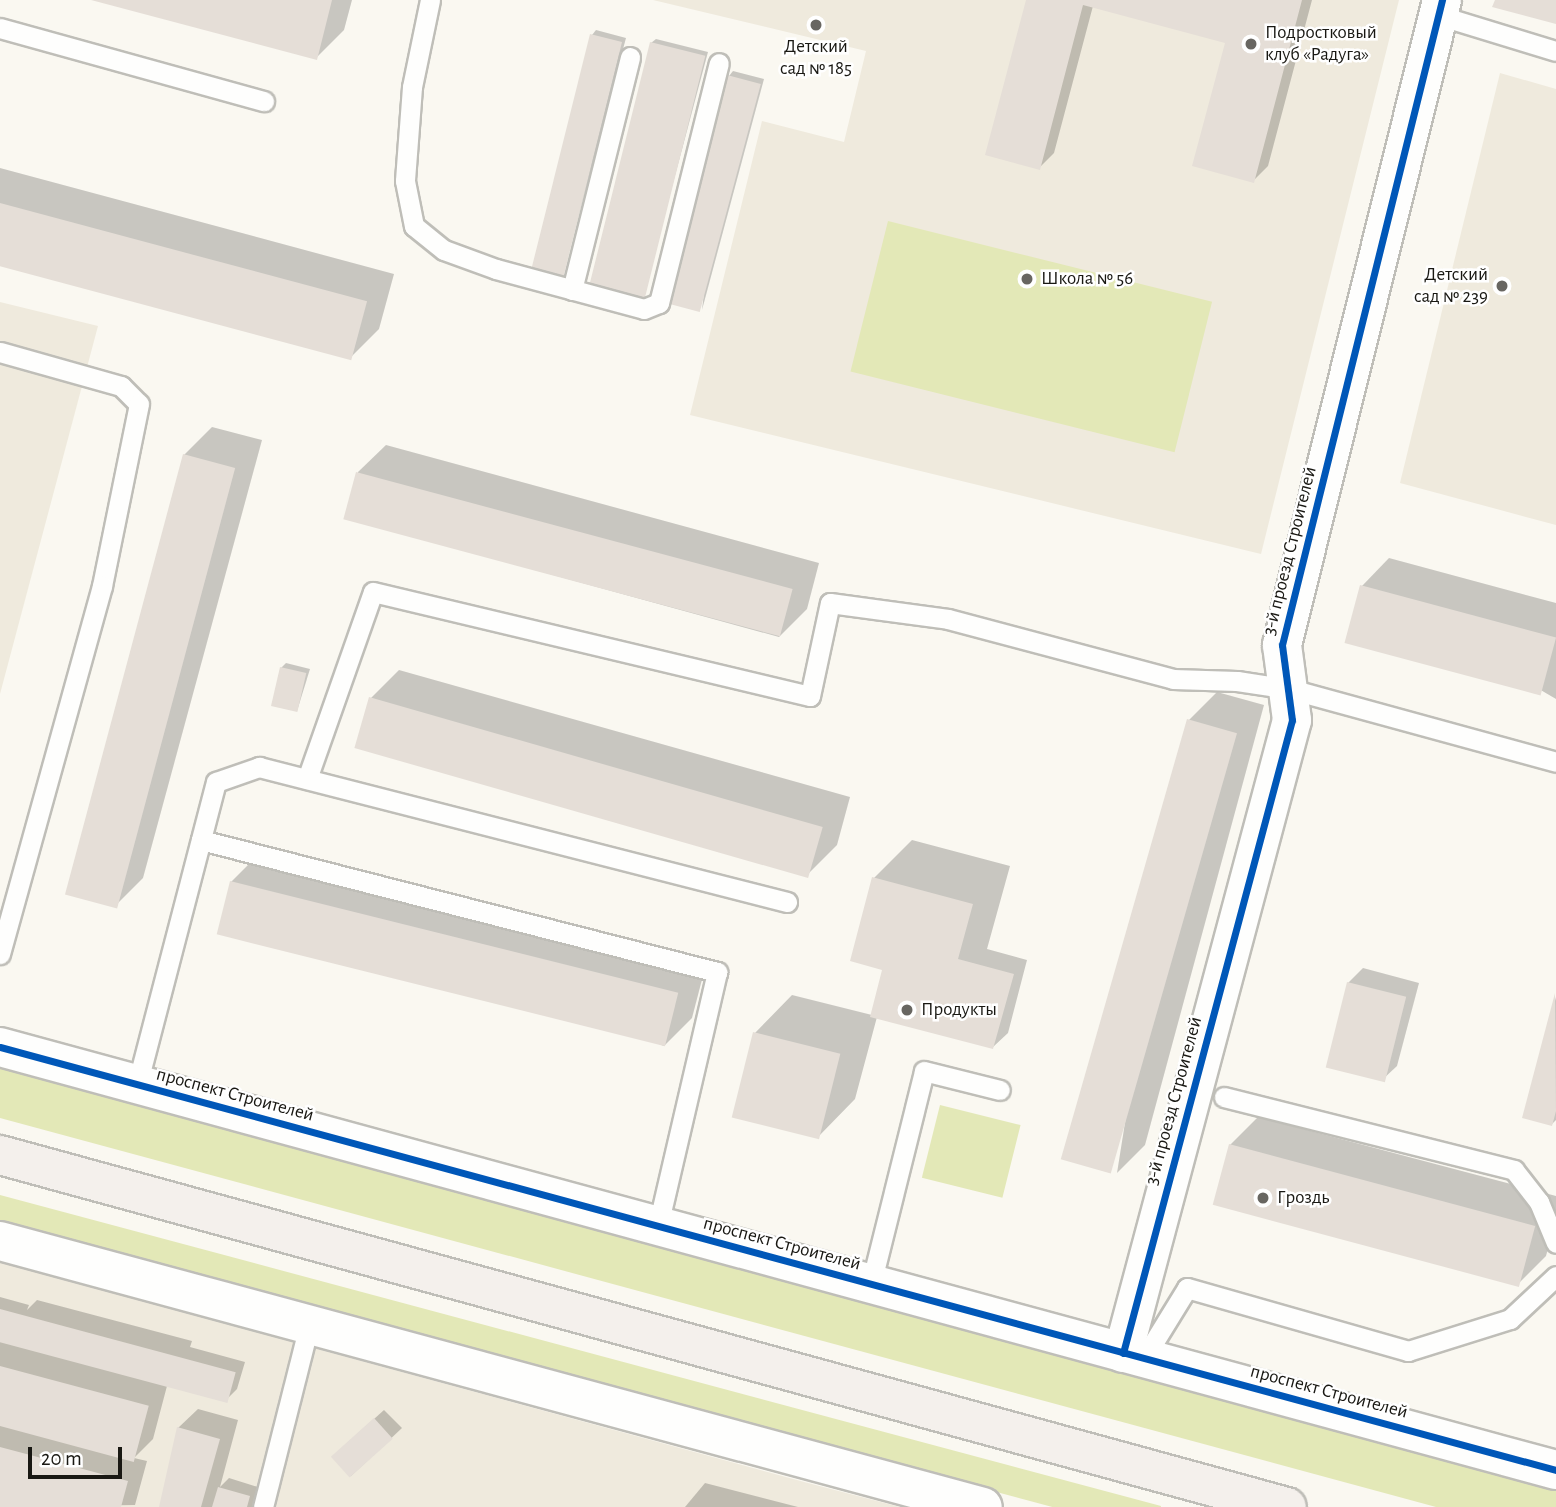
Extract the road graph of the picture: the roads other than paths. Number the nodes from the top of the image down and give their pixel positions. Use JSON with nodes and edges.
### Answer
{"nodes":[{"id":1,"x":430,"y":0,"type":"edge"},
{"id":2,"x":1440,"y":8,"type":"edge"},
{"id":3,"x":0,"y":28,"type":"edge"},
{"id":4,"x":1556,"y":51,"type":"edge"},
{"id":5,"x":629,"y":57,"type":"dead end"},
{"id":6,"x":719,"y":63,"type":"dead end"},
{"id":7,"x":264,"y":101,"type":"dead end"},
{"id":8,"x":572,"y":290,"type":"junction"},
{"id":9,"x":0,"y":352,"type":"edge"},
{"id":10,"x":1290,"y":689,"type":"junction"},
{"id":11,"x":1556,"y":762,"type":"edge"},
{"id":12,"x":307,"y":779,"type":"junction"},
{"id":13,"x":201,"y":840,"type":"junction"},
{"id":14,"x":787,"y":902,"type":"dead end"},
{"id":15,"x":0,"y":954,"type":"edge"},
{"id":16,"x":0,"y":1047,"type":"edge"},
{"id":17,"x":137,"y":1084,"type":"junction"},
{"id":18,"x":1000,"y":1090,"type":"dead end"},
{"id":19,"x":1224,"y":1097,"type":"dead end"},
{"id":20,"x":0,"y":1155,"type":"edge"},
{"id":21,"x":658,"y":1226,"type":"junction"},
{"id":22,"x":0,"y":1241,"type":"edge"},
{"id":23,"x":1556,"y":1243,"type":"edge"},
{"id":24,"x":1556,"y":1276,"type":"edge"},
{"id":25,"x":871,"y":1284,"type":"junction"},
{"id":26,"x":309,"y":1325,"type":"junction"},
{"id":27,"x":1134,"y":1355,"type":"junction"},
{"id":28,"x":1556,"y":1470,"type":"edge"},
{"id":29,"x":263,"y":1507,"type":"edge"},
{"id":30,"x":983,"y":1507,"type":"edge"},
{"id":31,"x":1287,"y":1507,"type":"edge"}],
"edges":[{"from":1,"to":8,"type":"lane"},
{"from":2,"to":4,"type":"lane"},
{"from":2,"to":10,"type":"street","name":"3-й проезд Строителей"},
{"from":3,"to":7,"type":"lane"},
{"from":5,"to":8,"type":"lane"},
{"from":6,"to":8,"type":"lane"},
{"from":9,"to":15,"type":"lane"},
{"from":10,"to":11,"type":"lane"},
{"from":10,"to":12,"type":"lane"},
{"from":10,"to":27,"type":"street","name":"3-й проезд Строителей"},
{"from":12,"to":13,"type":"lane"},
{"from":12,"to":14,"type":"lane"},
{"from":13,"to":17,"type":"lane"},
{"from":13,"to":21,"type":"lane"},
{"from":16,"to":17,"type":"street","name":"проспект Строителей"},
{"from":17,"to":21,"type":"street","name":"проспект Строителей"},
{"from":18,"to":25,"type":"lane"},
{"from":19,"to":23,"type":"lane"},
{"from":20,"to":31,"type":"main road"},
{"from":21,"to":25,"type":"street","name":"проспект Строителей"},
{"from":22,"to":26,"type":"street"},
{"from":24,"to":27,"type":"lane"},
{"from":25,"to":27,"type":"street","name":"проспект Строителей"},
{"from":26,"to":29,"type":"lane"},
{"from":26,"to":30,"type":"street"},
{"from":27,"to":28,"type":"street","name":"проспект Строителей"}]}
